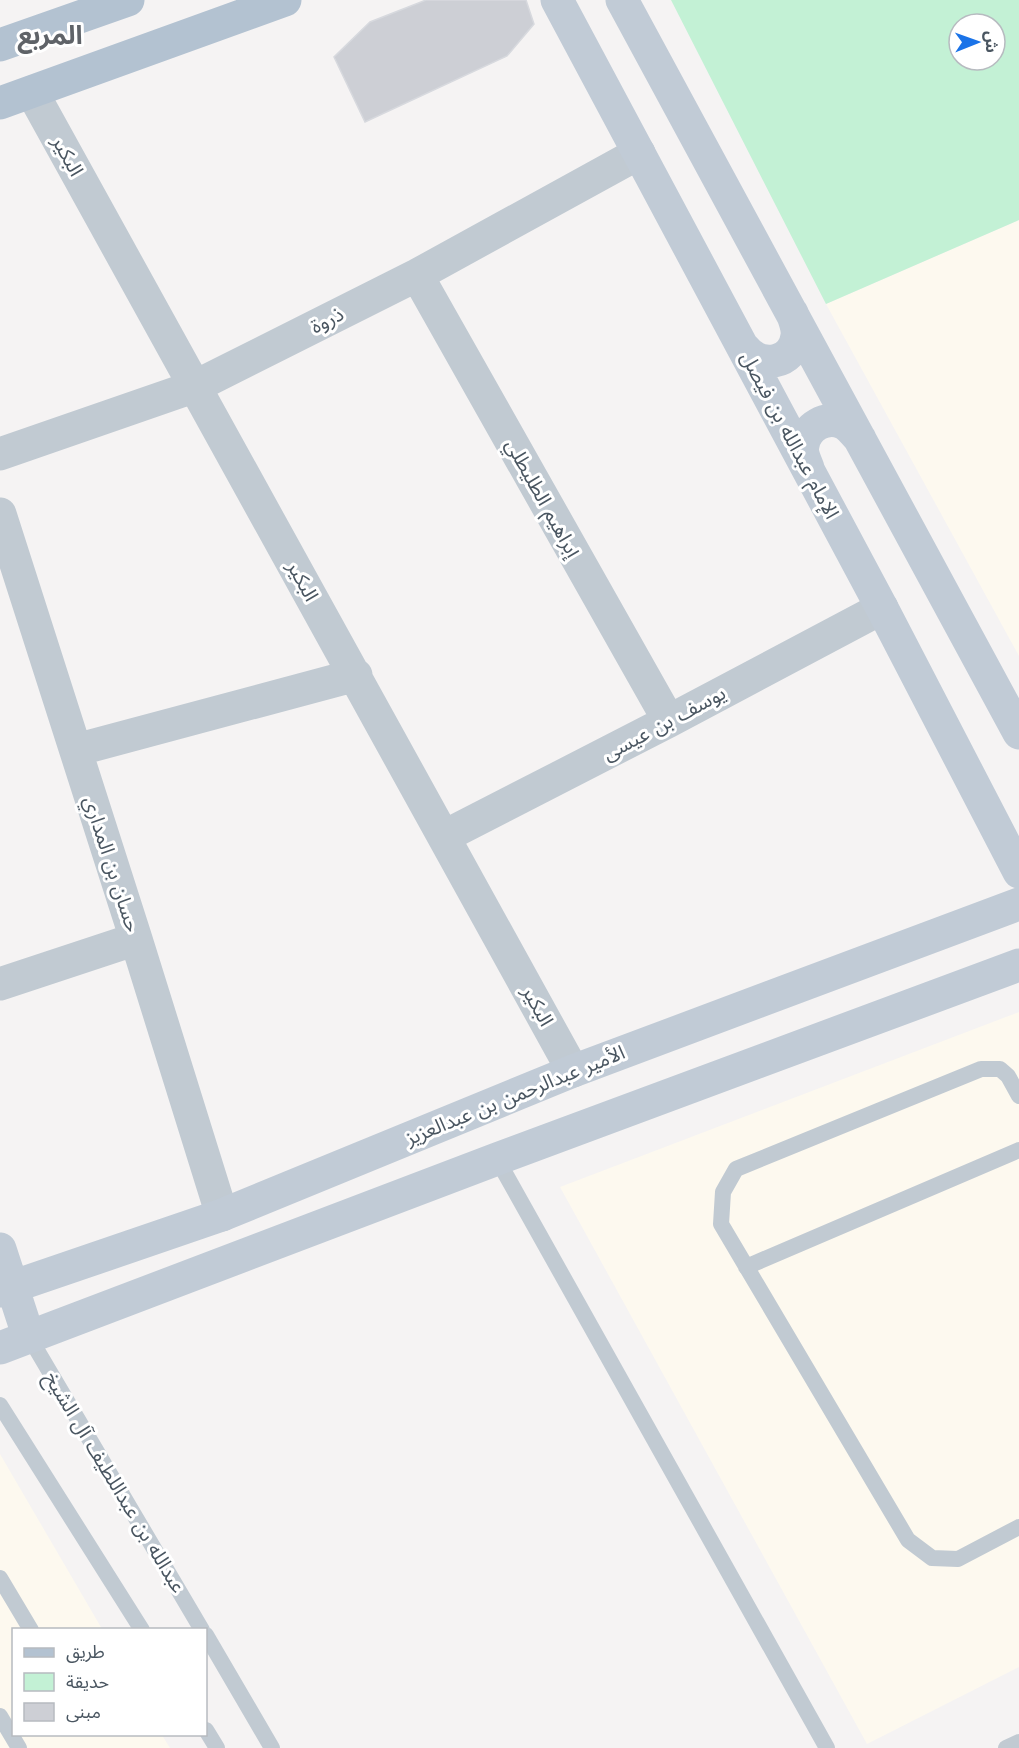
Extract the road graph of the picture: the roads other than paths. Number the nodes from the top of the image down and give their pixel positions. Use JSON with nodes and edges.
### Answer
{"nodes":[{"id":1,"x":128,"y":0,"type":"edge"},
{"id":2,"x":285,"y":0,"type":"edge"},
{"id":3,"x":557,"y":0,"type":"edge"},
{"id":4,"x":622,"y":0,"type":"edge"},
{"id":5,"x":0,"y":45,"type":"edge"},
{"id":6,"x":32,"y":92,"type":"junction"},
{"id":7,"x":0,"y":103,"type":"edge"},
{"id":8,"x":639,"y":153,"type":"junction"},
{"id":9,"x":417,"y":275,"type":"junction"},
{"id":10,"x":792,"y":313,"type":"junction"},
{"id":11,"x":744,"y":348,"type":"junction"},
{"id":12,"x":196,"y":386,"type":"junction"},
{"id":13,"x":860,"y":439,"type":"junction"},
{"id":14,"x":0,"y":454,"type":"edge"},
{"id":15,"x":810,"y":473,"type":"junction"},
{"id":16,"x":0,"y":514,"type":"edge"},
{"id":17,"x":882,"y":608,"type":"junction"},
{"id":18,"x":356,"y":675,"type":"junction"},
{"id":19,"x":669,"y":722,"type":"junction"},
{"id":20,"x":1019,"y":733,"type":"edge"},
{"id":21,"x":76,"y":750,"type":"junction"},
{"id":22,"x":445,"y":836,"type":"junction"},
{"id":23,"x":1019,"y":872,"type":"edge"},
{"id":24,"x":1019,"y":904,"type":"edge"},
{"id":25,"x":136,"y":939,"type":"junction"},
{"id":26,"x":1019,"y":964,"type":"edge"},
{"id":27,"x":0,"y":984,"type":"edge"},
{"id":28,"x":573,"y":1071,"type":"junction"},
{"id":29,"x":1019,"y":1096,"type":"edge"},
{"id":30,"x":1019,"y":1150,"type":"edge"},
{"id":31,"x":497,"y":1159,"type":"junction"},
{"id":32,"x":222,"y":1215,"type":"junction"},
{"id":33,"x":0,"y":1249,"type":"edge"},
{"id":34,"x":746,"y":1267,"type":"junction"},
{"id":35,"x":6,"y":1289,"type":"edge"},
{"id":36,"x":14,"y":1341,"type":"edge"},
{"id":37,"x":0,"y":1405,"type":"edge"},
{"id":38,"x":1019,"y":1527,"type":"edge"},
{"id":39,"x":0,"y":1578,"type":"edge"},
{"id":40,"x":30,"y":1628,"type":"edge"},
{"id":41,"x":141,"y":1628,"type":"edge"},
{"id":42,"x":201,"y":1628,"type":"edge"},
{"id":43,"x":207,"y":1637,"type":"edge"},
{"id":44,"x":0,"y":1716,"type":"edge"},
{"id":45,"x":207,"y":1732,"type":"edge"},
{"id":46,"x":1019,"y":1742,"type":"edge"},
{"id":47,"x":19,"y":1748,"type":"edge"},
{"id":48,"x":217,"y":1748,"type":"edge"},
{"id":49,"x":272,"y":1748,"type":"edge"},
{"id":50,"x":827,"y":1748,"type":"edge"},
{"id":51,"x":1006,"y":1748,"type":"edge"}],
"edges":[{"from":1,"to":5,"type":"main road"},
{"from":2,"to":6,"type":"main road"},
{"from":3,"to":8,"type":"street","name":"الإمام عبدالله بن فيصل"},
{"from":4,"to":10,"type":"street"},
{"from":6,"to":7,"type":"main road"},
{"from":6,"to":12,"type":"street","name":"البكير"},
{"from":8,"to":9,"type":"street","name":"ذروة"},
{"from":8,"to":11,"type":"street","name":"الإمام عبدالله بن فيصل"},
{"from":9,"to":12,"type":"street","name":"ذروة"},
{"from":9,"to":19,"type":"street","name":"إبراهيم الطليطلي"},
{"from":10,"to":11,"type":"street"},
{"from":10,"to":13,"type":"street"},
{"from":11,"to":15,"type":"street","name":"الإمام عبدالله بن فيصل"},
{"from":12,"to":14,"type":"street","name":"ذروة"},
{"from":12,"to":18,"type":"street","name":"البكير"},
{"from":13,"to":15,"type":"street"},
{"from":13,"to":20,"type":"street"},
{"from":15,"to":17,"type":"street","name":"الإمام عبدالله بن فيصل"},
{"from":16,"to":21,"type":"street","name":"حسان بن المداري"},
{"from":17,"to":19,"type":"street","name":"يوسف بن عيسى"},
{"from":17,"to":23,"type":"street","name":"الإمام عبدالله بن فيصل"},
{"from":18,"to":21,"type":"street"},
{"from":18,"to":22,"type":"street","name":"البكير"},
{"from":19,"to":22,"type":"street","name":"يوسف بن عيسى"},
{"from":21,"to":25,"type":"street","name":"حسان بن المداري"},
{"from":22,"to":28,"type":"street","name":"البكير"},
{"from":24,"to":28,"type":"street","name":"الأمير عبدالرحمن بن عبدالعزيز"},
{"from":25,"to":27,"type":"street"},
{"from":25,"to":32,"type":"street","name":"حسان بن المداري"},
{"from":26,"to":31,"type":"street"},
{"from":28,"to":32,"type":"street","name":"الأمير عبدالرحمن بن عبدالعزيز"},
{"from":29,"to":34,"type":"lane"},
{"from":30,"to":34,"type":"lane"},
{"from":31,"to":36,"type":"street"},
{"from":31,"to":50,"type":"lane"},
{"from":32,"to":35,"type":"street","name":"الأمير عبدالرحمن بن عبدالعزيز"},
{"from":33,"to":35,"type":"street"},
{"from":34,"to":38,"type":"lane"},
{"from":35,"to":36,"type":"street"},
{"from":36,"to":42,"type":"lane","name":"عبدالله بن عبداللطيف آل الشيخ"},
{"from":37,"to":41,"type":"lane"},
{"from":39,"to":40,"type":"lane"},
{"from":43,"to":49,"type":"lane"},
{"from":44,"to":47,"type":"lane"},
{"from":45,"to":48,"type":"lane"},
{"from":46,"to":51,"type":"lane"}]}
